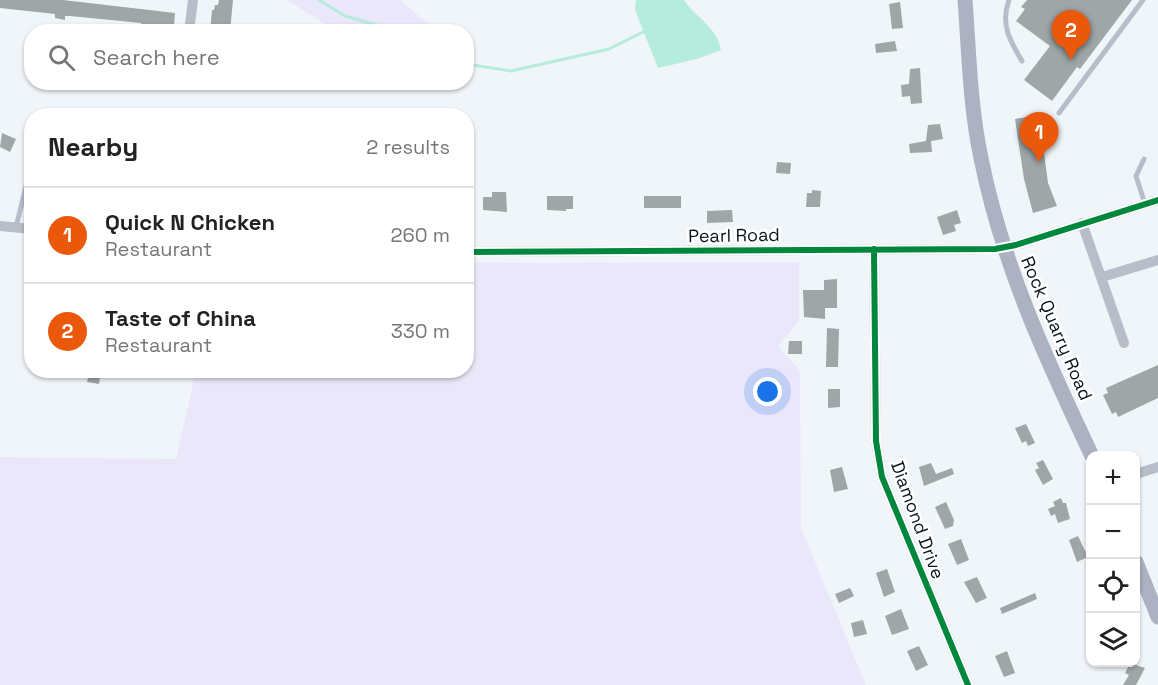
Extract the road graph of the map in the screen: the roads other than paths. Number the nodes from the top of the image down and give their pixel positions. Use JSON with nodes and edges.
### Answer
{"nodes":[{"id":1,"x":193,"y":0,"type":"edge"},
{"id":2,"x":965,"y":0,"type":"edge"},
{"id":3,"x":1009,"y":0,"type":"edge"},
{"id":4,"x":1143,"y":0,"type":"edge"},
{"id":5,"x":190,"y":24,"type":"edge"},
{"id":6,"x":1022,"y":62,"type":"dead end"},
{"id":7,"x":1059,"y":113,"type":"dead end"},
{"id":8,"x":1144,"y":159,"type":"dead end"},
{"id":9,"x":24,"y":194,"type":"edge"},
{"id":10,"x":1158,"y":200,"type":"edge"},
{"id":11,"x":1145,"y":204,"type":"junction"},
{"id":12,"x":1082,"y":223,"type":"junction"},
{"id":13,"x":0,"y":226,"type":"edge"},
{"id":14,"x":16,"y":227,"type":"junction"},
{"id":15,"x":24,"y":228,"type":"edge"},
{"id":16,"x":1003,"y":248,"type":"junction"},
{"id":17,"x":874,"y":249,"type":"junction"},
{"id":18,"x":474,"y":252,"type":"edge"},
{"id":19,"x":1158,"y":260,"type":"edge"},
{"id":20,"x":1102,"y":277,"type":"junction"},
{"id":21,"x":1124,"y":343,"type":"dead end"},
{"id":22,"x":1090,"y":451,"type":"edge"},
{"id":23,"x":1158,"y":467,"type":"edge"},
{"id":24,"x":1140,"y":473,"type":"edge"},
{"id":25,"x":1140,"y":572,"type":"edge"},
{"id":26,"x":1158,"y":617,"type":"edge"},
{"id":27,"x":968,"y":685,"type":"edge"}],
"edges":[{"from":1,"to":5,"type":"street"},
{"from":2,"to":16,"type":"main road","name":"Rock Quarry Road"},
{"from":3,"to":6,"type":"lane"},
{"from":4,"to":7,"type":"lane"},
{"from":8,"to":11,"type":"lane"},
{"from":9,"to":14,"type":"lane"},
{"from":10,"to":11,"type":"street","name":"Pearl Road"},
{"from":11,"to":12,"type":"street","name":"Pearl Road"},
{"from":12,"to":16,"type":"street","name":"Pearl Road"},
{"from":12,"to":20,"type":"street"},
{"from":13,"to":14,"type":"street"},
{"from":14,"to":15,"type":"street"},
{"from":16,"to":17,"type":"street","name":"Pearl Road"},
{"from":16,"to":22,"type":"main road","name":"Rock Quarry Road"},
{"from":17,"to":18,"type":"street","name":"Pearl Road"},
{"from":17,"to":27,"type":"street","name":"Diamond Drive"},
{"from":19,"to":20,"type":"street"},
{"from":20,"to":21,"type":"street"},
{"from":23,"to":24,"type":"street"},
{"from":25,"to":26,"type":"main road"}]}
